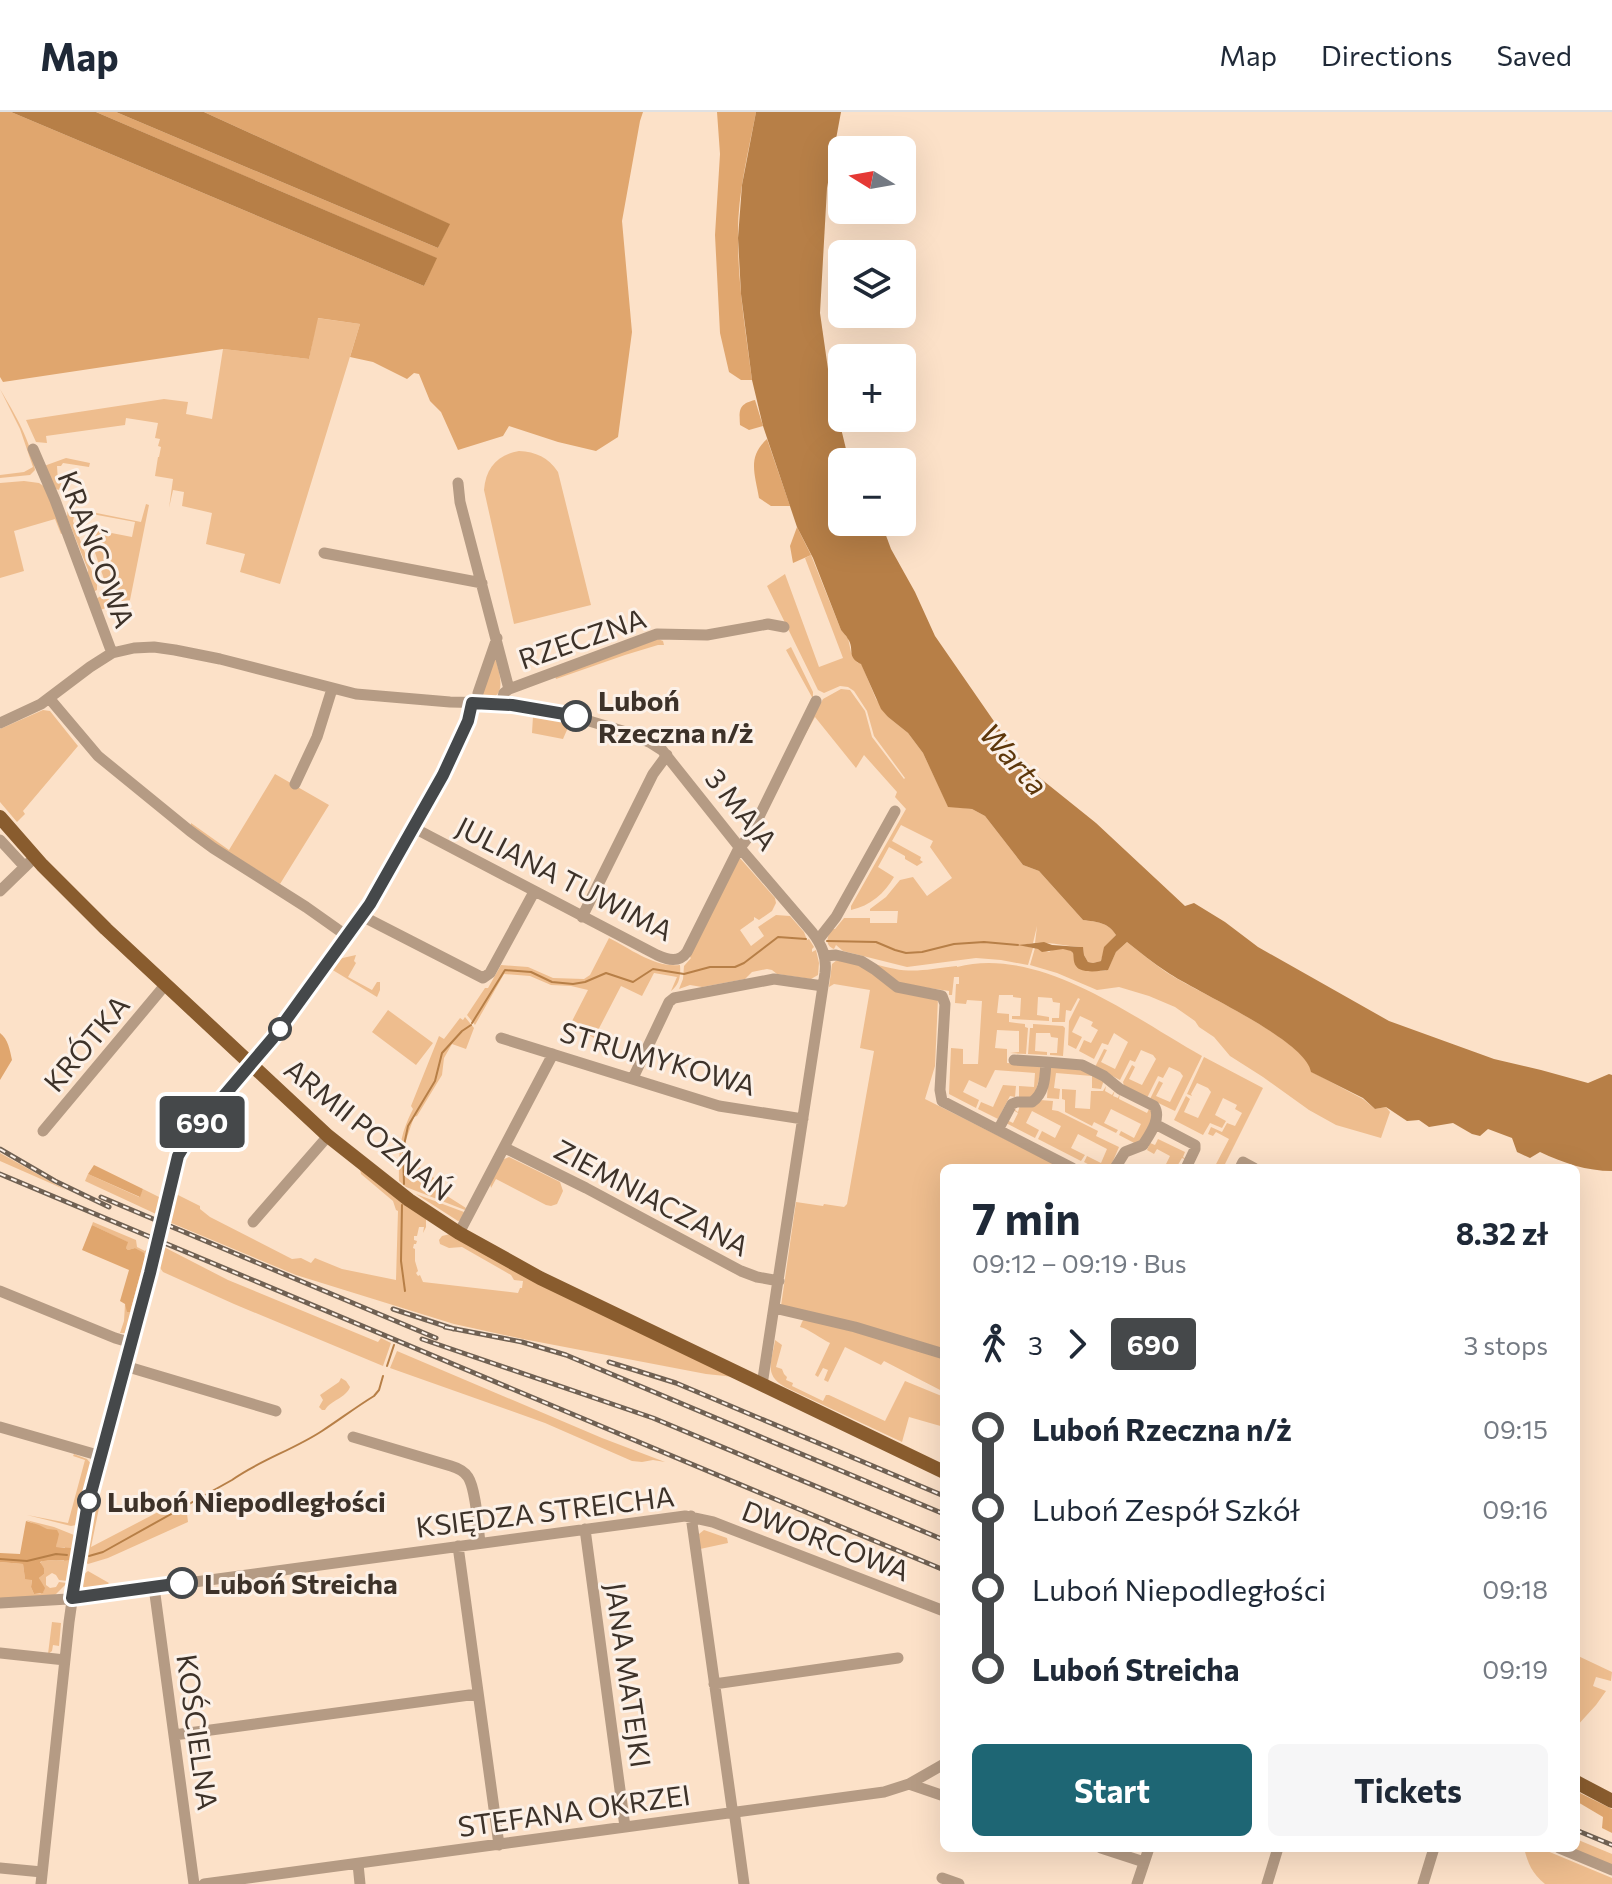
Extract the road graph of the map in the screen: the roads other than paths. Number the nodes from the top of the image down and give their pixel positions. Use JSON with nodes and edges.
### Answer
{"nodes":[{"id":1,"x":33,"y":449,"type":"dead end"},
{"id":2,"x":458,"y":483,"type":"dead end"},
{"id":3,"x":324,"y":553,"type":"dead end"},
{"id":4,"x":479,"y":583,"type":"junction"},
{"id":5,"x":784,"y":627,"type":"dead end"},
{"id":6,"x":497,"y":638,"type":"junction"},
{"id":7,"x":112,"y":653,"type":"junction"},
{"id":8,"x":332,"y":689,"type":"junction"},
{"id":9,"x":509,"y":689,"type":"junction"},
{"id":10,"x":49,"y":698,"type":"junction"},
{"id":11,"x":475,"y":698,"type":"junction"},
{"id":12,"x":816,"y":701,"type":"dead end"},
{"id":13,"x":501,"y":704,"type":"junction"},
{"id":14,"x":0,"y":723,"type":"edge"},
{"id":15,"x":667,"y":755,"type":"junction"},
{"id":16,"x":295,"y":784,"type":"dead end"},
{"id":17,"x":895,"y":811,"type":"dead end"},
{"id":18,"x":0,"y":817,"type":"edge"},
{"id":19,"x":414,"y":828,"type":"junction"},
{"id":20,"x":0,"y":840,"type":"edge"},
{"id":21,"x":740,"y":848,"type":"junction"},
{"id":22,"x":30,"y":862,"type":"junction"},
{"id":23,"x":0,"y":891,"type":"edge"},
{"id":24,"x":534,"y":892,"type":"junction"},
{"id":25,"x":362,"y":916,"type":"junction"},
{"id":26,"x":582,"y":917,"type":"junction"},
{"id":27,"x":347,"y":936,"type":"junction"},
{"id":28,"x":818,"y":940,"type":"junction"},
{"id":29,"x":825,"y":956,"type":"junction"},
{"id":30,"x":166,"y":984,"type":"junction"},
{"id":31,"x":823,"y":986,"type":"junction"},
{"id":32,"x":501,"y":1038,"type":"dead end"},
{"id":33,"x":553,"y":1054,"type":"junction"},
{"id":34,"x":1014,"y":1060,"type":"dead end"},
{"id":35,"x":1046,"y":1062,"type":"junction"},
{"id":36,"x":251,"y":1064,"type":"junction"},
{"id":37,"x":633,"y":1078,"type":"junction"},
{"id":38,"x":803,"y":1119,"type":"junction"},
{"id":39,"x":1155,"y":1124,"type":"junction"},
{"id":40,"x":998,"y":1130,"type":"junction"},
{"id":41,"x":43,"y":1131,"type":"dead end"},
{"id":42,"x":328,"y":1136,"type":"junction"},
{"id":43,"x":505,"y":1148,"type":"junction"},
{"id":44,"x":1064,"y":1164,"type":"edge"},
{"id":45,"x":1118,"y":1164,"type":"edge"},
{"id":46,"x":1188,"y":1164,"type":"edge"},
{"id":47,"x":253,"y":1222,"type":"dead end"},
{"id":48,"x":459,"y":1233,"type":"junction"},
{"id":49,"x":779,"y":1281,"type":"junction"},
{"id":50,"x":0,"y":1291,"type":"edge"},
{"id":51,"x":774,"y":1308,"type":"junction"},
{"id":52,"x":132,"y":1343,"type":"junction"},
{"id":53,"x":940,"y":1353,"type":"edge"},
{"id":54,"x":125,"y":1366,"type":"junction"},
{"id":55,"x":762,"y":1385,"type":"junction"},
{"id":56,"x":276,"y":1411,"type":"dead end"},
{"id":57,"x":0,"y":1427,"type":"edge"},
{"id":58,"x":353,"y":1437,"type":"dead end"},
{"id":59,"x":101,"y":1456,"type":"junction"},
{"id":60,"x":940,"y":1470,"type":"edge"},
{"id":61,"x":691,"y":1516,"type":"junction"},
{"id":62,"x":585,"y":1529,"type":"junction"},
{"id":63,"x":480,"y":1543,"type":"junction"},
{"id":64,"x":458,"y":1546,"type":"junction"},
{"id":65,"x":154,"y":1587,"type":"junction"},
{"id":66,"x":72,"y":1598,"type":"junction"},
{"id":67,"x":0,"y":1603,"type":"edge"},
{"id":68,"x":940,"y":1609,"type":"edge"},
{"id":69,"x":0,"y":1653,"type":"edge"},
{"id":70,"x":898,"y":1658,"type":"dead end"},
{"id":71,"x":65,"y":1660,"type":"junction"},
{"id":72,"x":714,"y":1684,"type":"junction"},
{"id":73,"x":477,"y":1694,"type":"junction"},
{"id":74,"x":174,"y":1735,"type":"junction"},
{"id":75,"x":940,"y":1766,"type":"edge"},
{"id":76,"x":909,"y":1784,"type":"junction"},
{"id":77,"x":1580,"y":1784,"type":"edge"},
{"id":78,"x":940,"y":1795,"type":"edge"},
{"id":79,"x":1612,"y":1801,"type":"edge"},
{"id":80,"x":734,"y":1813,"type":"junction"},
{"id":81,"x":625,"y":1827,"type":"junction"},
{"id":82,"x":499,"y":1845,"type":"junction"},
{"id":83,"x":1113,"y":1852,"type":"edge"},
{"id":84,"x":1148,"y":1852,"type":"edge"},
{"id":85,"x":1277,"y":1852,"type":"edge"},
{"id":86,"x":1433,"y":1852,"type":"edge"},
{"id":87,"x":1569,"y":1852,"type":"edge"},
{"id":88,"x":1144,"y":1862,"type":"junction"},
{"id":89,"x":358,"y":1864,"type":"junction"},
{"id":90,"x":0,"y":1868,"type":"edge"},
{"id":91,"x":1612,"y":1870,"type":"edge"},
{"id":92,"x":42,"y":1878,"type":"edge"},
{"id":93,"x":942,"y":1878,"type":"dead end"},
{"id":94,"x":194,"y":1884,"type":"edge"},
{"id":95,"x":204,"y":1884,"type":"edge"},
{"id":96,"x":360,"y":1884,"type":"edge"},
{"id":97,"x":744,"y":1884,"type":"edge"},
{"id":98,"x":959,"y":1884,"type":"edge"},
{"id":99,"x":1137,"y":1884,"type":"edge"},
{"id":100,"x":1267,"y":1884,"type":"edge"},
{"id":101,"x":1423,"y":1884,"type":"edge"}],
"edges":[{"from":1,"to":7,"type":"street","name":"KRAŃCOWA"},
{"from":2,"to":4,"type":"street"},
{"from":3,"to":4,"type":"street"},
{"from":4,"to":6,"type":"street"},
{"from":5,"to":9,"type":"street","name":"RZECZNA"},
{"from":6,"to":9,"type":"street"},
{"from":6,"to":11,"type":"street"},
{"from":7,"to":8,"type":"street","name":"3 MAJA"},
{"from":7,"to":10,"type":"street","name":"3 MAJA"},
{"from":8,"to":11,"type":"street","name":"3 MAJA"},
{"from":8,"to":16,"type":"street"},
{"from":9,"to":13,"type":"street","name":"RZECZNA"},
{"from":10,"to":14,"type":"street","name":"3 MAJA"},
{"from":10,"to":27,"type":"street"},
{"from":11,"to":13,"type":"street","name":"3 MAJA"},
{"from":11,"to":19,"type":"street"},
{"from":12,"to":21,"type":"street"},
{"from":13,"to":15,"type":"street","name":"3 MAJA"},
{"from":15,"to":21,"type":"street","name":"3 MAJA"},
{"from":15,"to":26,"type":"street"},
{"from":17,"to":28,"type":"street"},
{"from":18,"to":22,"type":"main road","name":"ARMII POZNAŃ"},
{"from":19,"to":24,"type":"street","name":"JULIANA TUWIMA"},
{"from":19,"to":25,"type":"street"},
{"from":20,"to":22,"type":"street","name":"ARMII POZNAŃ"},
{"from":21,"to":26,"type":"street","name":"JULIANA TUWIMA"},
{"from":21,"to":28,"type":"street","name":"3 MAJA"},
{"from":22,"to":23,"type":"street"},
{"from":22,"to":30,"type":"main road","name":"ARMII POZNAŃ"},
{"from":24,"to":25,"type":"street"},
{"from":24,"to":26,"type":"street","name":"JULIANA TUWIMA"},
{"from":25,"to":27,"type":"street"},
{"from":27,"to":36,"type":"street"},
{"from":28,"to":29,"type":"street","name":"3 MAJA"},
{"from":29,"to":31,"type":"street","name":"3 MAJA"},
{"from":29,"to":40,"type":"street"},
{"from":30,"to":36,"type":"main road","name":"ARMII POZNAŃ"},
{"from":30,"to":41,"type":"street","name":"KRÓTKA"},
{"from":31,"to":37,"type":"street"},
{"from":31,"to":38,"type":"street","name":"3 MAJA"},
{"from":32,"to":33,"type":"street","name":"STRUMYKOWA"},
{"from":33,"to":37,"type":"street","name":"STRUMYKOWA"},
{"from":33,"to":43,"type":"street"},
{"from":34,"to":35,"type":"street"},
{"from":35,"to":39,"type":"street"},
{"from":35,"to":40,"type":"street"},
{"from":36,"to":42,"type":"main road","name":"ARMII POZNAŃ"},
{"from":36,"to":52,"type":"street"},
{"from":37,"to":38,"type":"street","name":"STRUMYKOWA"},
{"from":38,"to":49,"type":"street","name":"3 MAJA"},
{"from":39,"to":45,"type":"street"},
{"from":39,"to":46,"type":"street"},
{"from":40,"to":44,"type":"street"},
{"from":42,"to":47,"type":"street"},
{"from":42,"to":48,"type":"main road","name":"ARMII POZNAŃ"},
{"from":43,"to":48,"type":"street"},
{"from":43,"to":49,"type":"street","name":"ZIEMNIACZANA"},
{"from":48,"to":55,"type":"main road","name":"ARMII POZNAŃ"},
{"from":49,"to":51,"type":"street","name":"3 MAJA"},
{"from":50,"to":52,"type":"street"},
{"from":51,"to":53,"type":"street"},
{"from":51,"to":55,"type":"street","name":"3 MAJA"},
{"from":52,"to":54,"type":"street"},
{"from":54,"to":56,"type":"street"},
{"from":54,"to":59,"type":"street"},
{"from":55,"to":60,"type":"main road","name":"ARMII POZNAŃ"},
{"from":57,"to":59,"type":"street"},
{"from":58,"to":63,"type":"street"},
{"from":59,"to":66,"type":"street"},
{"from":61,"to":62,"type":"street","name":"KSIĘDZA STREICHA"},
{"from":61,"to":68,"type":"street","name":"DWORCOWA"},
{"from":61,"to":72,"type":"street"},
{"from":62,"to":63,"type":"street","name":"KSIĘDZA STREICHA"},
{"from":62,"to":81,"type":"street","name":"JANA MATEJKI"},
{"from":63,"to":64,"type":"street","name":"KSIĘDZA STREICHA"},
{"from":64,"to":65,"type":"street","name":"KSIĘDZA STREICHA"},
{"from":64,"to":73,"type":"street"},
{"from":65,"to":66,"type":"street","name":"KSIĘDZA STREICHA"},
{"from":65,"to":74,"type":"street","name":"KOŚCIELNA"},
{"from":66,"to":67,"type":"street","name":"KSIĘDZA STREICHA"},
{"from":66,"to":71,"type":"street"},
{"from":69,"to":71,"type":"street"},
{"from":70,"to":72,"type":"street"},
{"from":71,"to":92,"type":"street"},
{"from":72,"to":80,"type":"street"},
{"from":73,"to":74,"type":"street"},
{"from":73,"to":82,"type":"street"},
{"from":74,"to":94,"type":"street","name":"KOŚCIELNA"},
{"from":75,"to":76,"type":"street","name":"STEFANA OKRZEI"},
{"from":76,"to":78,"type":"street"},
{"from":76,"to":80,"type":"street","name":"STEFANA OKRZEI"},
{"from":77,"to":79,"type":"main road"},
{"from":80,"to":81,"type":"street","name":"STEFANA OKRZEI"},
{"from":80,"to":97,"type":"street"},
{"from":81,"to":82,"type":"street","name":"STEFANA OKRZEI"},
{"from":82,"to":89,"type":"street","name":"STEFANA OKRZEI"},
{"from":83,"to":88,"type":"street"},
{"from":84,"to":88,"type":"street"},
{"from":85,"to":100,"type":"street"},
{"from":86,"to":101,"type":"street"},
{"from":87,"to":91,"type":"street"},
{"from":88,"to":99,"type":"street"},
{"from":89,"to":95,"type":"street","name":"STEFANA OKRZEI"},
{"from":89,"to":96,"type":"street"},
{"from":90,"to":92,"type":"street"},
{"from":93,"to":98,"type":"street"}]}
